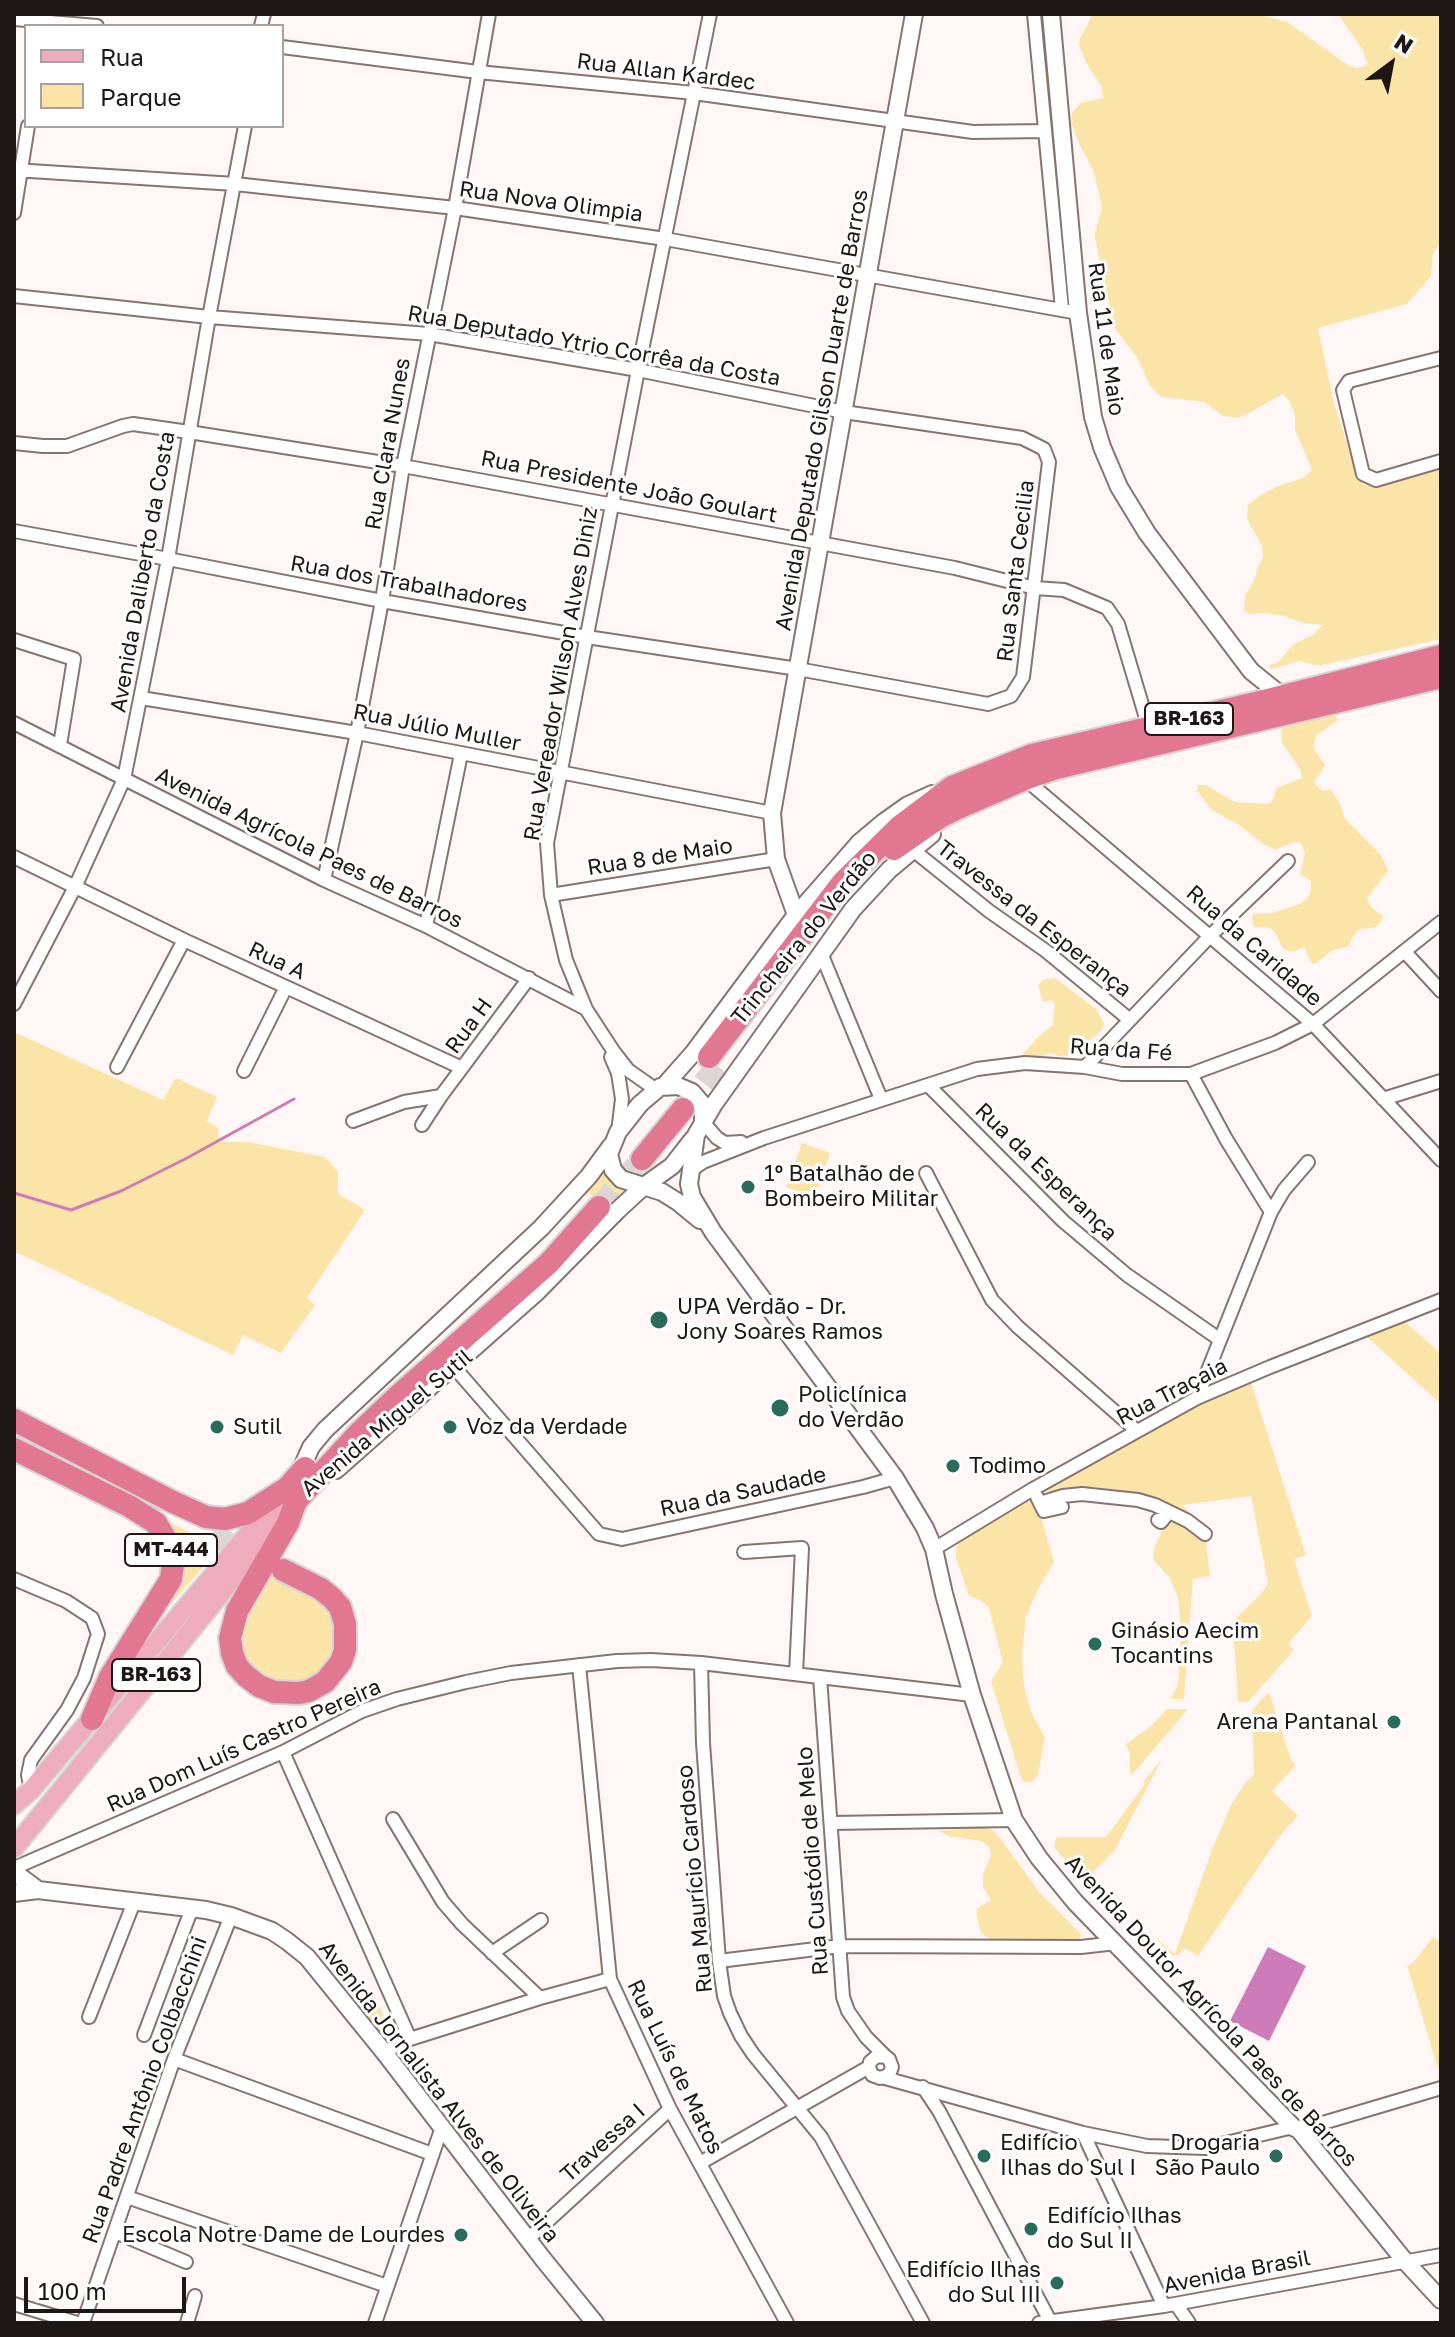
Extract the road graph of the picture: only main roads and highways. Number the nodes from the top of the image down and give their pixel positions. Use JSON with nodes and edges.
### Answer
{"nodes":[{"id":1,"x":1441,"y":656,"type":"edge"},
{"id":2,"x":1441,"y":677,"type":"edge"},
{"id":3,"x":949,"y":801,"type":"junction"},
{"id":4,"x":714,"y":1060,"type":"tunnel mouth"},
{"id":5,"x":669,"y":1096,"type":"tunnel mouth"},
{"id":6,"x":626,"y":1147,"type":"tunnel mouth"},
{"id":7,"x":603,"y":1205,"type":"tunnel mouth"},
{"id":8,"x":14,"y":1420,"type":"edge"},
{"id":9,"x":14,"y":1434,"type":"edge"},
{"id":10,"x":14,"y":1449,"type":"edge"},
{"id":11,"x":298,"y":1487,"type":"junction"},
{"id":12,"x":212,"y":1535,"type":"tunnel mouth"},
{"id":13,"x":283,"y":1570,"type":"dead end"},
{"id":14,"x":92,"y":1719,"type":"junction"},
{"id":15,"x":14,"y":1805,"type":"edge"},
{"id":16,"x":14,"y":1848,"type":"edge"}],
"edges":[{"from":1,"to":3,"type":"highway","name":"Avenida Miguel Sutil","number":"BR-163"},
{"from":2,"to":3,"type":"highway","name":"Avenida Miguel Sutil","number":"BR-163"},
{"from":3,"to":4,"type":"highway","name":"Trincheira do Verdão","number":"BR-163"},
{"from":5,"to":6,"type":"highway"},
{"from":7,"to":11,"type":"highway","number":"BR-163"},
{"from":8,"to":11,"type":"highway","number":"MT-444"},
{"from":9,"to":12,"type":"highway"},
{"from":10,"to":14,"type":"highway","number":"MT-444"},
{"from":11,"to":13,"type":"highway"},
{"from":11,"to":14,"type":"main road","name":"Avenida Miguel Sutil","number":"BR-163"},
{"from":11,"to":16,"type":"main road","name":"Avenida Miguel Sutil","number":"BR-163"},
{"from":14,"to":15,"type":"main road","name":"Avenida Miguel Sutil","number":"BR-163"}]}
